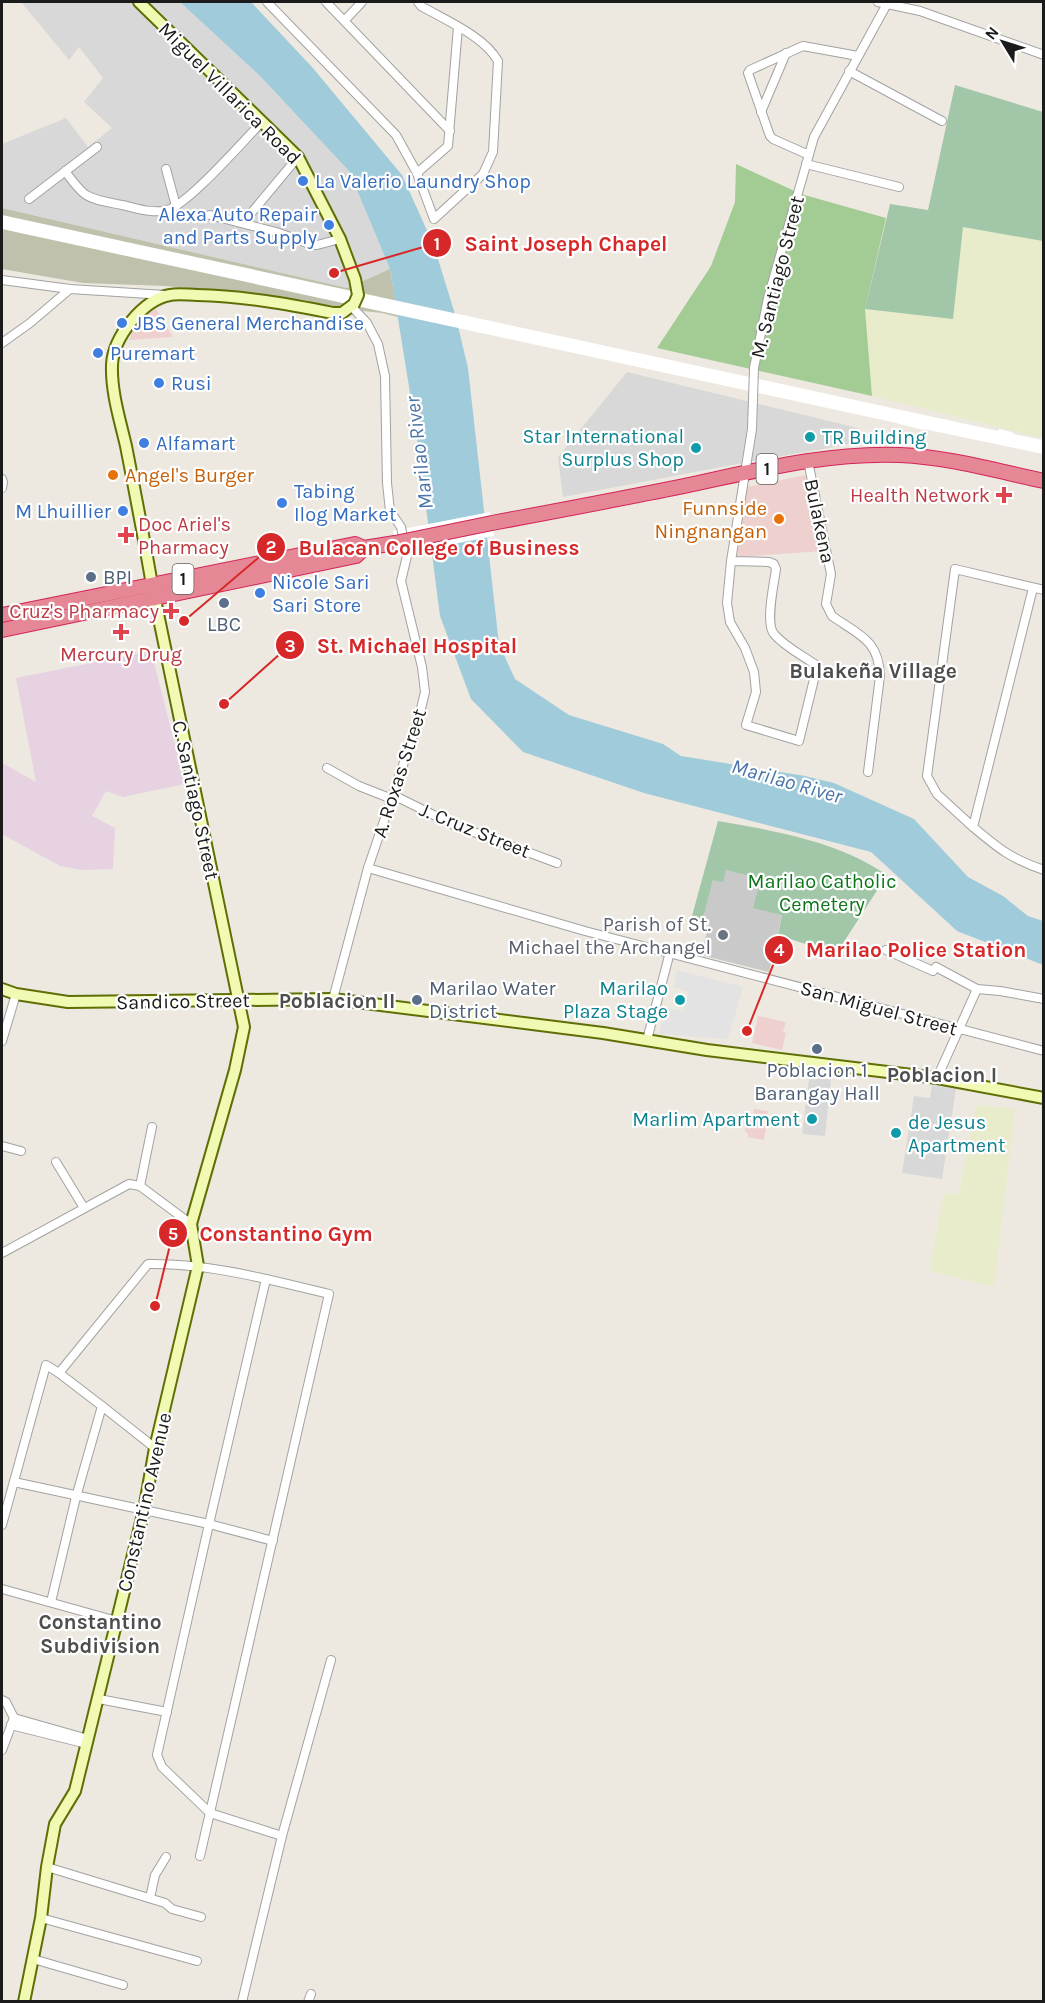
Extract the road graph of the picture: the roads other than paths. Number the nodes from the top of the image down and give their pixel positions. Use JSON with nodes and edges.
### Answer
{"nodes":[{"id":1,"x":139,"y":2,"type":"edge"},
{"id":2,"x":267,"y":2,"type":"edge"},
{"id":3,"x":326,"y":2,"type":"edge"},
{"id":4,"x":362,"y":2,"type":"edge"},
{"id":5,"x":418,"y":2,"type":"edge"},
{"id":6,"x":884,"y":2,"type":"edge"},
{"id":7,"x":345,"y":20,"type":"junction"},
{"id":8,"x":458,"y":27,"type":"junction"},
{"id":9,"x":786,"y":53,"type":"junction"},
{"id":10,"x":1044,"y":55,"type":"edge"},
{"id":11,"x":858,"y":56,"type":"junction"},
{"id":12,"x":849,"y":71,"type":"junction"},
{"id":13,"x":761,"y":112,"type":"junction"},
{"id":14,"x":942,"y":121,"type":"dead end"},
{"id":15,"x":262,"y":122,"type":"junction"},
{"id":16,"x":450,"y":131,"type":"junction"},
{"id":17,"x":97,"y":147,"type":"dead end"},
{"id":18,"x":808,"y":155,"type":"junction"},
{"id":19,"x":298,"y":157,"type":"junction"},
{"id":20,"x":806,"y":164,"type":"junction"},
{"id":21,"x":166,"y":169,"type":"dead end"},
{"id":22,"x":65,"y":171,"type":"junction"},
{"id":23,"x":417,"y":173,"type":"junction"},
{"id":24,"x":899,"y":187,"type":"dead end"},
{"id":25,"x":29,"y":199,"type":"dead end"},
{"id":26,"x":176,"y":207,"type":"junction"},
{"id":27,"x":210,"y":215,"type":"dead end"},
{"id":28,"x":243,"y":223,"type":"junction"},
{"id":29,"x":340,"y":239,"type":"junction"},
{"id":30,"x":2,"y":279,"type":"edge"},
{"id":31,"x":70,"y":289,"type":"junction"},
{"id":32,"x":169,"y":295,"type":"junction"},
{"id":33,"x":352,"y":307,"type":"junction"},
{"id":34,"x":2,"y":343,"type":"edge"},
{"id":35,"x":808,"y":461,"type":"junction"},
{"id":36,"x":744,"y":474,"type":"junction"},
{"id":37,"x":2,"y":479,"type":"edge"},
{"id":38,"x":1044,"y":481,"type":"edge"},
{"id":39,"x":2,"y":488,"type":"edge"},
{"id":40,"x":731,"y":561,"type":"junction"},
{"id":41,"x":1034,"y":588,"type":"junction"},
{"id":42,"x":1044,"y":590,"type":"edge"},
{"id":43,"x":153,"y":592,"type":"junction"},
{"id":44,"x":2,"y":615,"type":"edge"},
{"id":45,"x":2,"y":630,"type":"edge"},
{"id":46,"x":327,"y":768,"type":"dead end"},
{"id":47,"x":868,"y":772,"type":"dead end"},
{"id":48,"x":393,"y":797,"type":"junction"},
{"id":49,"x":973,"y":827,"type":"junction"},
{"id":50,"x":557,"y":862,"type":"dead end"},
{"id":51,"x":368,"y":868,"type":"junction"},
{"id":52,"x":1044,"y":870,"type":"edge"},
{"id":53,"x":886,"y":950,"type":"dead end"},
{"id":54,"x":670,"y":952,"type":"junction"},
{"id":55,"x":2,"y":989,"type":"edge"},
{"id":56,"x":977,"y":989,"type":"junction"},
{"id":57,"x":16,"y":994,"type":"junction"},
{"id":58,"x":333,"y":999,"type":"junction"},
{"id":59,"x":1044,"y":999,"type":"edge"},
{"id":60,"x":239,"y":1001,"type":"junction"},
{"id":61,"x":958,"y":1029,"type":"junction"},
{"id":62,"x":647,"y":1040,"type":"junction"},
{"id":63,"x":2,"y":1041,"type":"edge"},
{"id":64,"x":1044,"y":1051,"type":"edge"},
{"id":65,"x":937,"y":1078,"type":"junction"},
{"id":66,"x":1044,"y":1098,"type":"edge"},
{"id":67,"x":152,"y":1127,"type":"dead end"},
{"id":68,"x":2,"y":1146,"type":"edge"},
{"id":69,"x":21,"y":1151,"type":"dead end"},
{"id":70,"x":56,"y":1162,"type":"dead end"},
{"id":71,"x":140,"y":1186,"type":"junction"},
{"id":72,"x":84,"y":1208,"type":"junction"},
{"id":73,"x":191,"y":1224,"type":"junction"},
{"id":74,"x":2,"y":1253,"type":"edge"},
{"id":75,"x":198,"y":1266,"type":"junction"},
{"id":76,"x":266,"y":1279,"type":"junction"},
{"id":77,"x":59,"y":1373,"type":"junction"},
{"id":78,"x":102,"y":1406,"type":"junction"},
{"id":79,"x":155,"y":1448,"type":"junction"},
{"id":80,"x":14,"y":1482,"type":"junction"},
{"id":81,"x":76,"y":1497,"type":"junction"},
{"id":82,"x":144,"y":1510,"type":"junction"},
{"id":83,"x":208,"y":1524,"type":"junction"},
{"id":84,"x":2,"y":1525,"type":"edge"},
{"id":85,"x":273,"y":1541,"type":"junction"},
{"id":86,"x":2,"y":1589,"type":"edge"},
{"id":87,"x":51,"y":1602,"type":"junction"},
{"id":88,"x":117,"y":1621,"type":"junction"},
{"id":89,"x":331,"y":1660,"type":"dead end"},
{"id":90,"x":99,"y":1699,"type":"junction"},
{"id":91,"x":2,"y":1700,"type":"edge"},
{"id":92,"x":167,"y":1712,"type":"junction"},
{"id":93,"x":13,"y":1722,"type":"junction"},
{"id":94,"x":88,"y":1742,"type":"junction"},
{"id":95,"x":2,"y":1750,"type":"edge"},
{"id":96,"x":210,"y":1813,"type":"junction"},
{"id":97,"x":282,"y":1836,"type":"junction"},
{"id":98,"x":200,"y":1856,"type":"dead end"},
{"id":99,"x":165,"y":1857,"type":"dead end"},
{"id":100,"x":47,"y":1867,"type":"junction"},
{"id":101,"x":150,"y":1898,"type":"junction"},
{"id":102,"x":41,"y":1917,"type":"junction"},
{"id":103,"x":201,"y":1917,"type":"dead end"},
{"id":104,"x":33,"y":1959,"type":"junction"},
{"id":105,"x":197,"y":1961,"type":"dead end"},
{"id":106,"x":123,"y":1985,"type":"dead end"},
{"id":107,"x":24,"y":2001,"type":"edge"},
{"id":108,"x":242,"y":2001,"type":"edge"}],
"edges":[{"from":1,"to":15,"type":"main road","name":"Miguel Villarica Road"},
{"from":2,"to":23,"type":"street"},
{"from":3,"to":7,"type":"street"},
{"from":4,"to":7,"type":"street"},
{"from":5,"to":8,"type":"street"},
{"from":6,"to":10,"type":"street"},
{"from":6,"to":11,"type":"street","name":"M. Santiago Street"},
{"from":7,"to":16,"type":"street"},
{"from":8,"to":16,"type":"street"},
{"from":8,"to":23,"type":"street"},
{"from":9,"to":11,"type":"street"},
{"from":9,"to":13,"type":"street"},
{"from":9,"to":13,"type":"street"},
{"from":11,"to":12,"type":"street","name":"M. Santiago Street"},
{"from":12,"to":14,"type":"street"},
{"from":12,"to":18,"type":"street","name":"M. Santiago Street"},
{"from":13,"to":18,"type":"street"},
{"from":15,"to":19,"type":"main road","name":"Miguel Villarica Road"},
{"from":15,"to":26,"type":"street"},
{"from":16,"to":23,"type":"street"},
{"from":17,"to":22,"type":"street"},
{"from":18,"to":20,"type":"street","name":"M. Santiago Street"},
{"from":19,"to":28,"type":"street"},
{"from":19,"to":29,"type":"main road","name":"Miguel Villarica Road"},
{"from":20,"to":24,"type":"street"},
{"from":20,"to":36,"type":"street","name":"M. Santiago Street"},
{"from":21,"to":26,"type":"street"},
{"from":22,"to":25,"type":"street"},
{"from":22,"to":26,"type":"street"},
{"from":27,"to":28,"type":"street"},
{"from":28,"to":29,"type":"street"},
{"from":29,"to":33,"type":"main road","name":"Miguel Villarica Road"},
{"from":30,"to":31,"type":"street"},
{"from":31,"to":32,"type":"street"},
{"from":31,"to":34,"type":"street"},
{"from":32,"to":33,"type":"main road"},
{"from":32,"to":43,"type":"main road"},
{"from":33,"to":48,"type":"street","name":"A. Roxas Street"},
{"from":35,"to":36,"type":"highway","number":"1"},
{"from":35,"to":38,"type":"highway","number":"1"},
{"from":35,"to":47,"type":"street","name":"Bulakena"},
{"from":36,"to":40,"type":"street","name":"M. Santiago Street"},
{"from":36,"to":43,"type":"highway","number":"1","bridge":true},
{"from":37,"to":39,"type":"street"},
{"from":40,"to":40,"type":"street","name":"M. Santiago Street"},
{"from":41,"to":42,"type":"street"},
{"from":41,"to":49,"type":"street"},
{"from":41,"to":49,"type":"street"},
{"from":43,"to":44,"type":"highway","number":"1"},
{"from":43,"to":45,"type":"highway","number":"1"},
{"from":43,"to":60,"type":"main road","name":"C. Santiago Street"},
{"from":46,"to":48,"type":"street","name":"J. Cruz Street"},
{"from":48,"to":50,"type":"street","name":"J. Cruz Street"},
{"from":48,"to":51,"type":"street","name":"A. Roxas Street"},
{"from":49,"to":52,"type":"street"},
{"from":51,"to":54,"type":"street","name":"San Miguel Street"},
{"from":51,"to":58,"type":"street","name":"A. Roxas Street"},
{"from":53,"to":56,"type":"street"},
{"from":54,"to":61,"type":"street","name":"San Miguel Street"},
{"from":54,"to":62,"type":"street"},
{"from":55,"to":57,"type":"main road","name":"Sandico Street"},
{"from":56,"to":59,"type":"street"},
{"from":56,"to":61,"type":"street"},
{"from":57,"to":60,"type":"main road","name":"Sandico Street"},
{"from":57,"to":63,"type":"street"},
{"from":58,"to":60,"type":"main road","name":"Sandico Street"},
{"from":58,"to":62,"type":"main road","name":"Sandico Street"},
{"from":60,"to":73,"type":"main road","name":"Constantino Avenue"},
{"from":61,"to":64,"type":"street","name":"San Miguel Street"},
{"from":61,"to":65,"type":"street"},
{"from":62,"to":65,"type":"main road","name":"Sandico Street"},
{"from":65,"to":66,"type":"main road","name":"Sandico Street"},
{"from":67,"to":71,"type":"street"},
{"from":68,"to":69,"type":"street"},
{"from":70,"to":72,"type":"street"},
{"from":71,"to":72,"type":"street"},
{"from":71,"to":73,"type":"street"},
{"from":72,"to":74,"type":"street"},
{"from":73,"to":75,"type":"main road","name":"Constantino Avenue"},
{"from":75,"to":76,"type":"street"},
{"from":75,"to":77,"type":"street"},
{"from":75,"to":79,"type":"main road","name":"Constantino Avenue"},
{"from":76,"to":83,"type":"street"},
{"from":76,"to":85,"type":"street"},
{"from":77,"to":78,"type":"street"},
{"from":77,"to":80,"type":"street"},
{"from":78,"to":79,"type":"street"},
{"from":78,"to":81,"type":"street"},
{"from":79,"to":82,"type":"main road","name":"Constantino Avenue"},
{"from":80,"to":81,"type":"street"},
{"from":80,"to":84,"type":"street"},
{"from":81,"to":82,"type":"street"},
{"from":81,"to":87,"type":"street"},
{"from":82,"to":83,"type":"street"},
{"from":82,"to":88,"type":"main road","name":"Constantino Avenue"},
{"from":83,"to":85,"type":"street"},
{"from":83,"to":92,"type":"street"},
{"from":85,"to":96,"type":"street"},
{"from":86,"to":87,"type":"street"},
{"from":87,"to":88,"type":"street"},
{"from":88,"to":90,"type":"main road","name":"Constantino Avenue"},
{"from":89,"to":97,"type":"street"},
{"from":90,"to":92,"type":"street"},
{"from":90,"to":94,"type":"main road","name":"Constantino Avenue"},
{"from":91,"to":93,"type":"street"},
{"from":92,"to":96,"type":"street"},
{"from":93,"to":94,"type":"street"},
{"from":93,"to":95,"type":"street"},
{"from":94,"to":100,"type":"main road","name":"Constantino Avenue"},
{"from":96,"to":97,"type":"street"},
{"from":96,"to":98,"type":"street"},
{"from":97,"to":108,"type":"street"},
{"from":99,"to":101,"type":"street"},
{"from":100,"to":101,"type":"street"},
{"from":100,"to":102,"type":"main road","name":"Constantino Avenue"},
{"from":101,"to":103,"type":"street"},
{"from":102,"to":104,"type":"main road","name":"Constantino Avenue"},
{"from":102,"to":105,"type":"street"},
{"from":104,"to":106,"type":"street"},
{"from":104,"to":107,"type":"main road","name":"Constantino Avenue"}]}
